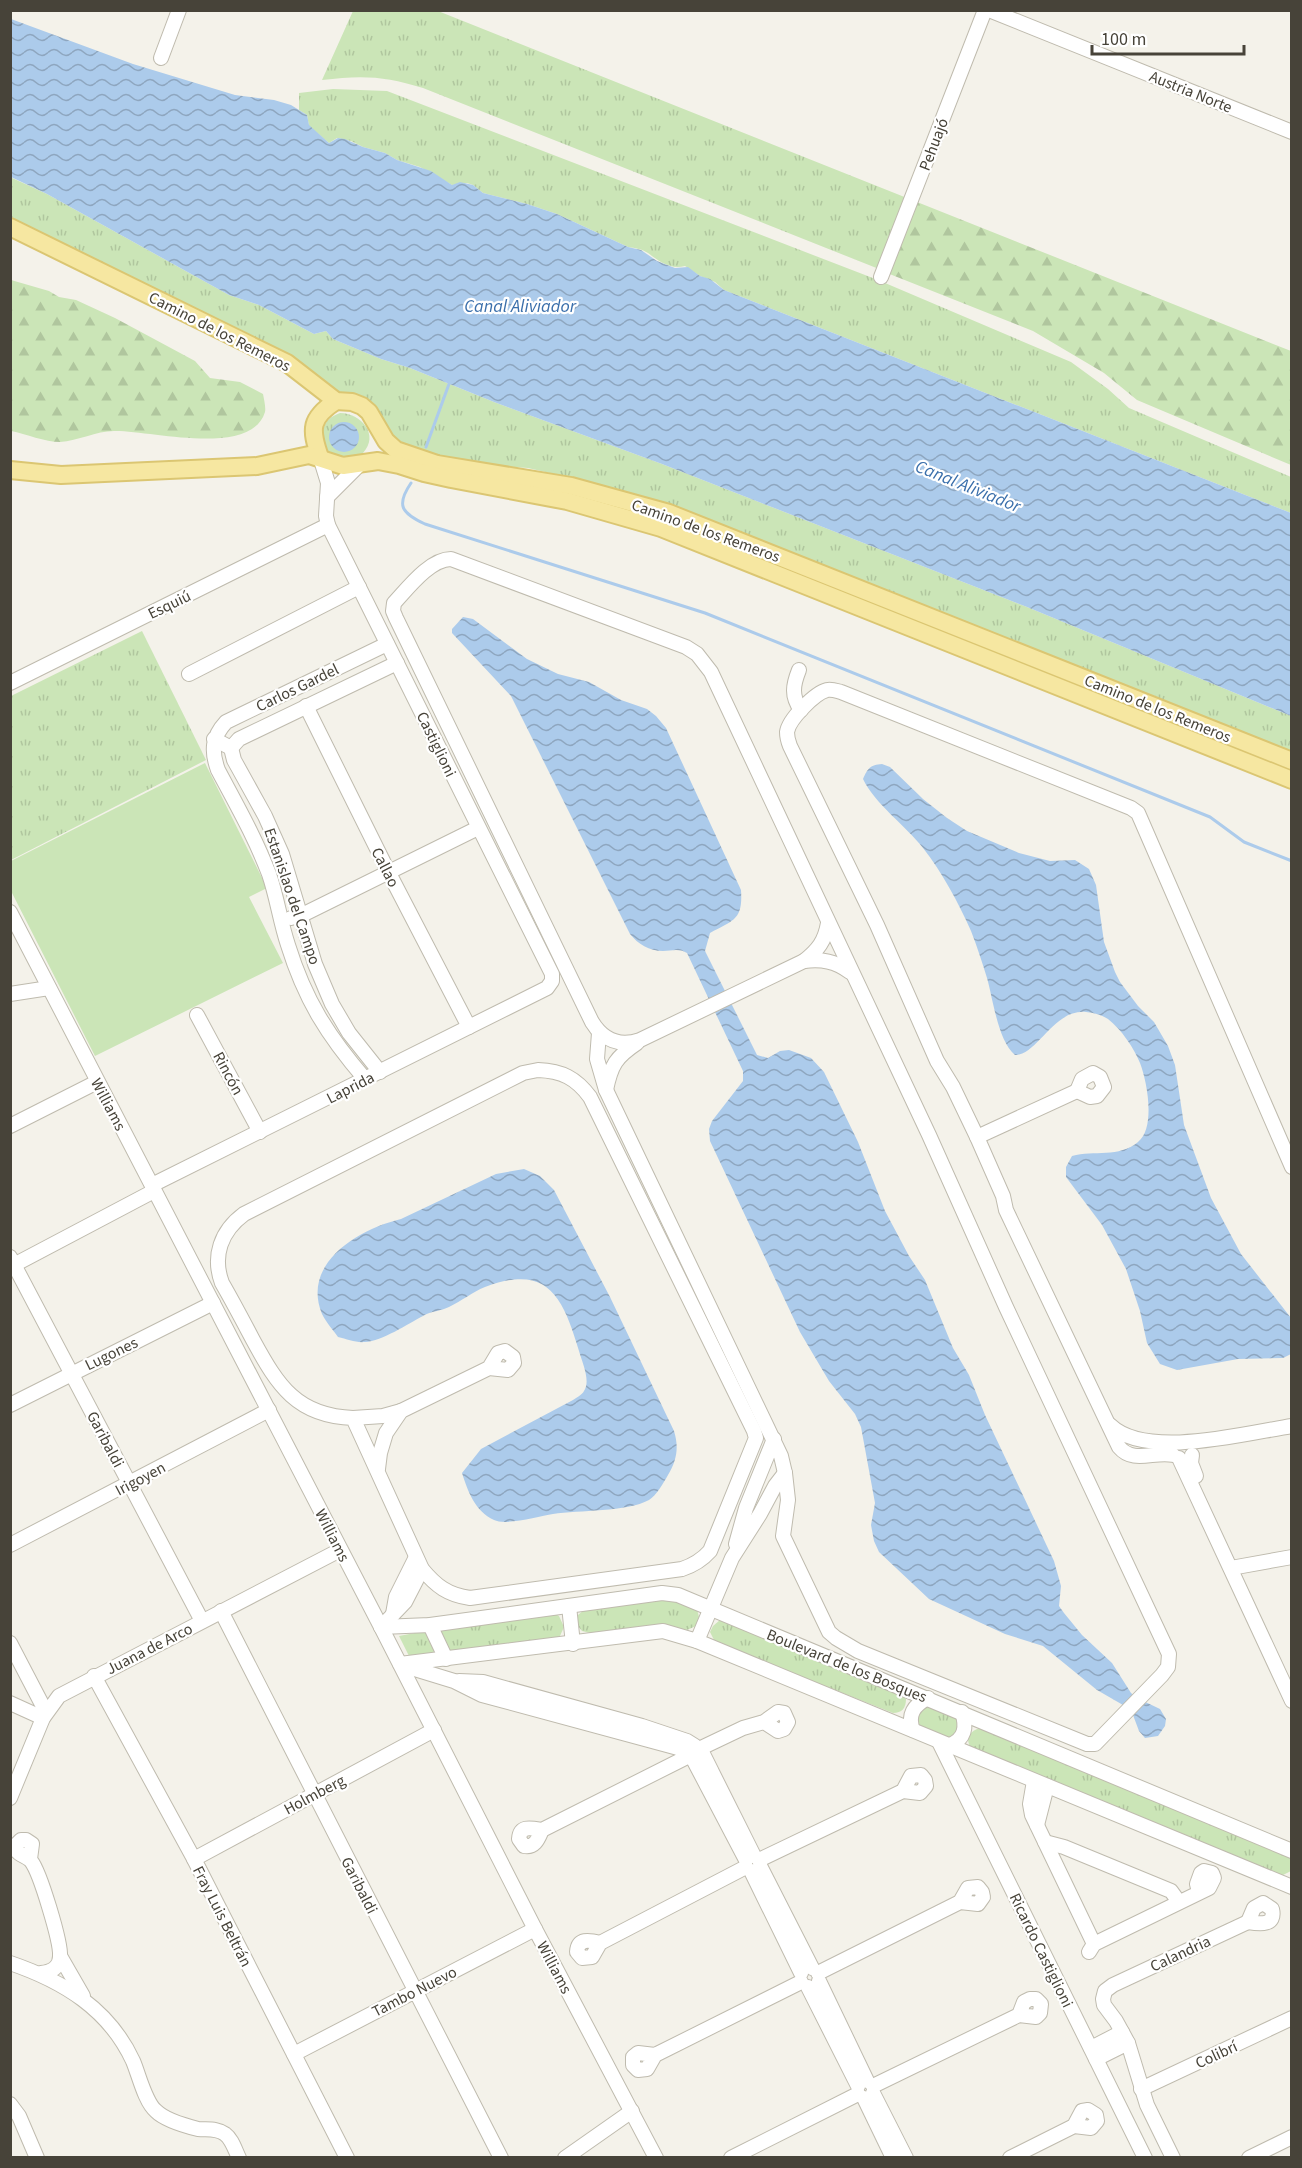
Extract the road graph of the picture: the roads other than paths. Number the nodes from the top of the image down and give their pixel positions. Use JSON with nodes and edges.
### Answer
{"nodes":[{"id":1,"x":179,"y":10,"type":"edge"},
{"id":2,"x":987,"y":10,"type":"edge"},
{"id":3,"x":160,"y":58,"type":"dead end"},
{"id":4,"x":1292,"y":132,"type":"edge"},
{"id":5,"x":10,"y":227,"type":"edge"},
{"id":6,"x":881,"y":277,"type":"dead end"},
{"id":7,"x":336,"y":401,"type":"junction"},
{"id":8,"x":375,"y":421,"type":"junction"},
{"id":9,"x":320,"y":458,"type":"junction"},
{"id":10,"x":359,"y":465,"type":"junction"},
{"id":11,"x":10,"y":470,"type":"edge"},
{"id":12,"x":327,"y":497,"type":"junction"},
{"id":13,"x":328,"y":525,"type":"junction"},
{"id":14,"x":359,"y":587,"type":"junction"},
{"id":15,"x":387,"y":644,"type":"junction"},
{"id":16,"x":397,"y":663,"type":"junction"},
{"id":17,"x":799,"y":670,"type":"dead end"},
{"id":18,"x":189,"y":674,"type":"dead end"},
{"id":19,"x":10,"y":683,"type":"edge"},
{"id":20,"x":306,"y":706,"type":"junction"},
{"id":21,"x":801,"y":710,"type":"junction"},
{"id":22,"x":214,"y":740,"type":"junction"},
{"id":23,"x":231,"y":748,"type":"junction"},
{"id":24,"x":1292,"y":761,"type":"edge"},
{"id":25,"x":1292,"y":780,"type":"edge"},
{"id":26,"x":478,"y":828,"type":"junction"},
{"id":27,"x":389,"y":873,"type":"junction"},
{"id":28,"x":10,"y":912,"type":"edge"},
{"id":29,"x":300,"y":916,"type":"junction"},
{"id":30,"x":281,"y":920,"type":"junction"},
{"id":31,"x":828,"y":923,"type":"junction"},
{"id":32,"x":804,"y":961,"type":"junction"},
{"id":33,"x":851,"y":972,"type":"junction"},
{"id":34,"x":50,"y":988,"type":"junction"},
{"id":35,"x":547,"y":988,"type":"joint"},
{"id":36,"x":10,"y":994,"type":"edge"},
{"id":37,"x":197,"y":1015,"type":"dead end"},
{"id":38,"x":469,"y":1027,"type":"junction"},
{"id":39,"x":599,"y":1033,"type":"junction"},
{"id":40,"x":640,"y":1041,"type":"junction"},
{"id":41,"x":380,"y":1072,"type":"junction"},
{"id":42,"x":365,"y":1080,"type":"junction"},
{"id":43,"x":97,"y":1082,"type":"junction"},
{"id":44,"x":606,"y":1090,"type":"junction"},
{"id":45,"x":1077,"y":1091,"type":"dead end"},
{"id":46,"x":10,"y":1126,"type":"edge"},
{"id":47,"x":260,"y":1132,"type":"junction"},
{"id":48,"x":976,"y":1137,"type":"junction"},
{"id":49,"x":1292,"y":1167,"type":"edge"},
{"id":50,"x":153,"y":1188,"type":"junction"},
{"id":51,"x":12,"y":1263,"type":"edge"},
{"id":52,"x":213,"y":1303,"type":"junction"},
{"id":53,"x":489,"y":1368,"type":"dead end"},
{"id":54,"x":71,"y":1372,"type":"junction"},
{"id":55,"x":10,"y":1405,"type":"edge"},
{"id":56,"x":269,"y":1410,"type":"junction"},
{"id":57,"x":401,"y":1411,"type":"junction"},
{"id":58,"x":353,"y":1418,"type":"junction"},
{"id":59,"x":1292,"y":1426,"type":"edge"},
{"id":60,"x":1292,"y":1433,"type":"edge"},
{"id":61,"x":774,"y":1439,"type":"junction"},
{"id":62,"x":1184,"y":1450,"type":"junction"},
{"id":63,"x":378,"y":1469,"type":"junction"},
{"id":64,"x":785,"y":1473,"type":"junction"},
{"id":65,"x":130,"y":1484,"type":"junction"},
{"id":66,"x":10,"y":1545,"type":"edge"},
{"id":67,"x":340,"y":1550,"type":"junction"},
{"id":68,"x":1292,"y":1557,"type":"edge"},
{"id":69,"x":732,"y":1558,"type":"junction"},
{"id":70,"x":419,"y":1563,"type":"junction"},
{"id":71,"x":1234,"y":1567,"type":"junction"},
{"id":72,"x":569,"y":1606,"type":"junction"},
{"id":73,"x":710,"y":1608,"type":"junction"},
{"id":74,"x":221,"y":1611,"type":"junction"},
{"id":75,"x":202,"y":1621,"type":"junction"},
{"id":76,"x":430,"y":1625,"type":"junction"},
{"id":77,"x":381,"y":1627,"type":"junction"},
{"id":78,"x":697,"y":1641,"type":"junction"},
{"id":79,"x":10,"y":1643,"type":"edge"},
{"id":80,"x":573,"y":1644,"type":"junction"},
{"id":81,"x":446,"y":1659,"type":"junction"},
{"id":82,"x":400,"y":1664,"type":"junction"},
{"id":83,"x":94,"y":1676,"type":"junction"},
{"id":84,"x":1289,"y":1683,"type":"edge"},
{"id":85,"x":928,"y":1698,"type":"junction"},
{"id":86,"x":1292,"y":1701,"type":"edge"},
{"id":87,"x":10,"y":1703,"type":"edge"},
{"id":88,"x":962,"y":1712,"type":"junction"},
{"id":89,"x":45,"y":1715,"type":"junction"},
{"id":90,"x":764,"y":1722,"type":"dead end"},
{"id":91,"x":434,"y":1730,"type":"junction"},
{"id":92,"x":913,"y":1730,"type":"junction"},
{"id":93,"x":945,"y":1744,"type":"junction"},
{"id":94,"x":695,"y":1752,"type":"junction"},
{"id":95,"x":1040,"y":1784,"type":"junction"},
{"id":96,"x":903,"y":1791,"type":"dead end"},
{"id":97,"x":314,"y":1794,"type":"junction"},
{"id":98,"x":10,"y":1798,"type":"edge"},
{"id":99,"x":542,"y":1830,"type":"dead end"},
{"id":100,"x":1045,"y":1842,"type":"junction"},
{"id":101,"x":1292,"y":1851,"type":"edge"},
{"id":102,"x":30,"y":1859,"type":"dead end"},
{"id":103,"x":194,"y":1860,"type":"junction"},
{"id":104,"x":753,"y":1863,"type":"junction"},
{"id":105,"x":1292,"y":1887,"type":"edge"},
{"id":106,"x":1199,"y":1892,"type":"dead end"},
{"id":107,"x":960,"y":1902,"type":"dead end"},
{"id":108,"x":1179,"y":1902,"type":"junction"},
{"id":109,"x":1248,"y":1922,"type":"dead end"},
{"id":110,"x":535,"y":1929,"type":"junction"},
{"id":111,"x":600,"y":1943,"type":"dead end"},
{"id":112,"x":60,"y":1956,"type":"junction"},
{"id":113,"x":10,"y":1963,"type":"edge"},
{"id":114,"x":41,"y":1974,"type":"junction"},
{"id":115,"x":810,"y":1977,"type":"junction"},
{"id":116,"x":415,"y":1991,"type":"junction"},
{"id":117,"x":90,"y":2005,"type":"junction"},
{"id":118,"x":1019,"y":2015,"type":"dead end"},
{"id":119,"x":1292,"y":2018,"type":"edge"},
{"id":120,"x":1125,"y":2037,"type":"junction"},
{"id":121,"x":294,"y":2054,"type":"junction"},
{"id":122,"x":1093,"y":2054,"type":"junction"},
{"id":123,"x":655,"y":2055,"type":"dead end"},
{"id":124,"x":1141,"y":2089,"type":"junction"},
{"id":125,"x":865,"y":2090,"type":"junction"},
{"id":126,"x":10,"y":2104,"type":"edge"},
{"id":127,"x":632,"y":2111,"type":"junction"},
{"id":128,"x":1074,"y":2126,"type":"dead end"},
{"id":129,"x":1292,"y":2137,"type":"edge"},
{"id":130,"x":37,"y":2157,"type":"edge"},
{"id":131,"x":239,"y":2157,"type":"edge"},
{"id":132,"x":347,"y":2157,"type":"edge"},
{"id":133,"x":501,"y":2157,"type":"edge"},
{"id":134,"x":565,"y":2157,"type":"edge"},
{"id":135,"x":656,"y":2157,"type":"edge"},
{"id":136,"x":730,"y":2157,"type":"edge"},
{"id":137,"x":893,"y":2157,"type":"edge"},
{"id":138,"x":906,"y":2157,"type":"edge"},
{"id":139,"x":1010,"y":2157,"type":"edge"},
{"id":140,"x":1144,"y":2157,"type":"edge"},
{"id":141,"x":1173,"y":2157,"type":"edge"},
{"id":142,"x":1249,"y":2157,"type":"edge"}],
"edges":[{"from":1,"to":3,"type":"street"},
{"from":2,"to":4,"type":"street","name":"Austria Norte"},
{"from":2,"to":6,"type":"street","name":"Pehuajó"},
{"from":5,"to":7,"type":"main road","name":"Camino de los Remeros"},
{"from":7,"to":8,"type":"main road","name":"Camino de los Remeros"},
{"from":7,"to":9,"type":"main road"},
{"from":8,"to":10,"type":"main road"},
{"from":8,"to":24,"type":"main road","name":"Camino de los Remeros"},
{"from":9,"to":10,"type":"main road","name":"Camino de los Remeros"},
{"from":9,"to":11,"type":"main road","name":"Camino de los Remeros"},
{"from":9,"to":12,"type":"street","name":"Castiglioni"},
{"from":10,"to":12,"type":"street"},
{"from":10,"to":25,"type":"main road","name":"Camino de los Remeros"},
{"from":12,"to":13,"type":"street","name":"Castiglioni"},
{"from":13,"to":14,"type":"street","name":"Castiglioni"},
{"from":13,"to":19,"type":"street","name":"Esquiú"},
{"from":14,"to":15,"type":"street","name":"Castiglioni"},
{"from":14,"to":18,"type":"street"},
{"from":15,"to":16,"type":"street","name":"Castiglioni"},
{"from":15,"to":22,"type":"street","name":"Carlos Gardel"},
{"from":16,"to":20,"type":"street","name":"Carlos Gardel"},
{"from":16,"to":26,"type":"street","name":"Castiglioni"},
{"from":17,"to":21,"type":"street"},
{"from":20,"to":23,"type":"street","name":"Carlos Gardel"},
{"from":20,"to":27,"type":"street","name":"Callao"},
{"from":21,"to":48,"type":"street"},
{"from":21,"to":49,"type":"street"},
{"from":22,"to":23,"type":"street"},
{"from":22,"to":30,"type":"street","name":"Estanislao del Campo"},
{"from":23,"to":29,"type":"street","name":"Estanislao del Campo"},
{"from":26,"to":27,"type":"street"},
{"from":26,"to":35,"type":"street","name":"Castiglioni"},
{"from":27,"to":29,"type":"street"},
{"from":27,"to":38,"type":"street","name":"Callao"},
{"from":28,"to":34,"type":"street","name":"Williams"},
{"from":29,"to":30,"type":"street"},
{"from":29,"to":41,"type":"street","name":"Estanislao del Campo"},
{"from":30,"to":42,"type":"street","name":"Estanislao del Campo"},
{"from":31,"to":32,"type":"street"},
{"from":31,"to":33,"type":"street"},
{"from":31,"to":39,"type":"street"},
{"from":32,"to":33,"type":"street"},
{"from":32,"to":40,"type":"street"},
{"from":33,"to":64,"type":"street"},
{"from":34,"to":36,"type":"street"},
{"from":34,"to":43,"type":"street","name":"Williams"},
{"from":35,"to":38,"type":"street","name":"Laprida"},
{"from":37,"to":47,"type":"street","name":"Rincón"},
{"from":38,"to":41,"type":"street","name":"Laprida"},
{"from":39,"to":40,"type":"street"},
{"from":39,"to":44,"type":"street"},
{"from":40,"to":44,"type":"street"},
{"from":41,"to":42,"type":"street","name":"Laprida"},
{"from":42,"to":47,"type":"street","name":"Laprida"},
{"from":43,"to":46,"type":"street"},
{"from":43,"to":50,"type":"street","name":"Williams"},
{"from":44,"to":61,"type":"street"},
{"from":45,"to":48,"type":"street"},
{"from":47,"to":50,"type":"street","name":"Laprida"},
{"from":48,"to":62,"type":"street"},
{"from":50,"to":51,"type":"street","name":"Laprida"},
{"from":50,"to":52,"type":"street","name":"Williams"},
{"from":51,"to":54,"type":"street","name":"Garibaldi"},
{"from":52,"to":54,"type":"street","name":"Lugones"},
{"from":52,"to":56,"type":"street","name":"Williams"},
{"from":53,"to":57,"type":"street"},
{"from":54,"to":55,"type":"street","name":"Lugones"},
{"from":54,"to":65,"type":"street","name":"Garibaldi"},
{"from":56,"to":65,"type":"street","name":"Irigoyen"},
{"from":56,"to":67,"type":"street","name":"Williams"},
{"from":57,"to":58,"type":"street"},
{"from":57,"to":63,"type":"street"},
{"from":58,"to":63,"type":"street"},
{"from":58,"to":70,"type":"street"},
{"from":59,"to":62,"type":"street"},
{"from":60,"to":62,"type":"street"},
{"from":61,"to":64,"type":"street"},
{"from":61,"to":69,"type":"street"},
{"from":62,"to":71,"type":"street"},
{"from":63,"to":70,"type":"street"},
{"from":64,"to":69,"type":"street"},
{"from":65,"to":66,"type":"street","name":"Irigoyen"},
{"from":65,"to":75,"type":"street","name":"Garibaldi"},
{"from":67,"to":74,"type":"street","name":"Juana de Arco"},
{"from":67,"to":77,"type":"street","name":"Williams"},
{"from":68,"to":71,"type":"street"},
{"from":69,"to":73,"type":"street"},
{"from":70,"to":77,"type":"street"},
{"from":71,"to":84,"type":"street"},
{"from":72,"to":73,"type":"street","name":"Boulevard de los Bosques"},
{"from":72,"to":76,"type":"street","name":"Boulevard de los Bosques"},
{"from":72,"to":80,"type":"street"},
{"from":73,"to":78,"type":"street"},
{"from":73,"to":85,"type":"street","name":"Boulevard de los Bosques"},
{"from":74,"to":75,"type":"street","name":"Juana de Arco"},
{"from":74,"to":97,"type":"street","name":"Garibaldi"},
{"from":75,"to":83,"type":"street","name":"Juana de Arco"},
{"from":76,"to":77,"type":"street","name":"Boulevard de los Bosques"},
{"from":76,"to":81,"type":"street"},
{"from":77,"to":82,"type":"street","name":"Williams"},
{"from":78,"to":80,"type":"street"},
{"from":78,"to":92,"type":"street"},
{"from":79,"to":89,"type":"street"},
{"from":80,"to":81,"type":"street"},
{"from":81,"to":82,"type":"street"},
{"from":82,"to":91,"type":"street","name":"Williams"},
{"from":82,"to":94,"type":"street"},
{"from":83,"to":89,"type":"street","name":"Juana de Arco"},
{"from":83,"to":103,"type":"street","name":"Fray Luis Beltrán"},
{"from":84,"to":86,"type":"street"},
{"from":85,"to":88,"type":"street","name":"Boulevard de los Bosques"},
{"from":85,"to":92,"type":"street"},
{"from":87,"to":89,"type":"street"},
{"from":88,"to":93,"type":"street"},
{"from":88,"to":101,"type":"street","name":"Boulevard de los Bosques"},
{"from":89,"to":98,"type":"street","name":"Juana de Arco"},
{"from":90,"to":94,"type":"street"},
{"from":91,"to":97,"type":"street","name":"Holmberg"},
{"from":91,"to":110,"type":"street","name":"Williams"},
{"from":92,"to":93,"type":"street"},
{"from":93,"to":95,"type":"street"},
{"from":93,"to":122,"type":"street","name":"Ricardo Castiglioni"},
{"from":94,"to":99,"type":"street"},
{"from":94,"to":104,"type":"street"},
{"from":95,"to":100,"type":"street"},
{"from":95,"to":105,"type":"street"},
{"from":96,"to":104,"type":"street"},
{"from":97,"to":103,"type":"street","name":"Holmberg"},
{"from":97,"to":116,"type":"street","name":"Garibaldi"},
{"from":100,"to":108,"type":"street"},
{"from":100,"to":108,"type":"street"},
{"from":102,"to":112,"type":"street"},
{"from":103,"to":121,"type":"street","name":"Fray Luis Beltrán"},
{"from":104,"to":111,"type":"street"},
{"from":104,"to":115,"type":"street"},
{"from":106,"to":108,"type":"street"},
{"from":107,"to":115,"type":"street"},
{"from":109,"to":120,"type":"street","name":"Calandria"},
{"from":110,"to":116,"type":"street","name":"Tambo Nuevo"},
{"from":110,"to":127,"type":"street","name":"Williams"},
{"from":112,"to":114,"type":"street"},
{"from":112,"to":117,"type":"street"},
{"from":113,"to":114,"type":"street"},
{"from":114,"to":117,"type":"street"},
{"from":115,"to":123,"type":"street"},
{"from":115,"to":125,"type":"street"},
{"from":116,"to":121,"type":"street","name":"Tambo Nuevo"},
{"from":116,"to":133,"type":"street","name":"Garibaldi"},
{"from":117,"to":131,"type":"street"},
{"from":118,"to":125,"type":"street"},
{"from":119,"to":124,"type":"street","name":"Colibrí"},
{"from":120,"to":122,"type":"street"},
{"from":120,"to":124,"type":"street"},
{"from":121,"to":132,"type":"street","name":"Fray Luis Beltrán"},
{"from":122,"to":140,"type":"street","name":"Ricardo Castiglioni"},
{"from":124,"to":141,"type":"street"},
{"from":125,"to":136,"type":"street"},
{"from":125,"to":137,"type":"street"},
{"from":125,"to":138,"type":"street"},
{"from":126,"to":130,"type":"street"},
{"from":127,"to":134,"type":"street"},
{"from":127,"to":135,"type":"street","name":"Williams"},
{"from":128,"to":139,"type":"street"},
{"from":129,"to":142,"type":"street"}]}
